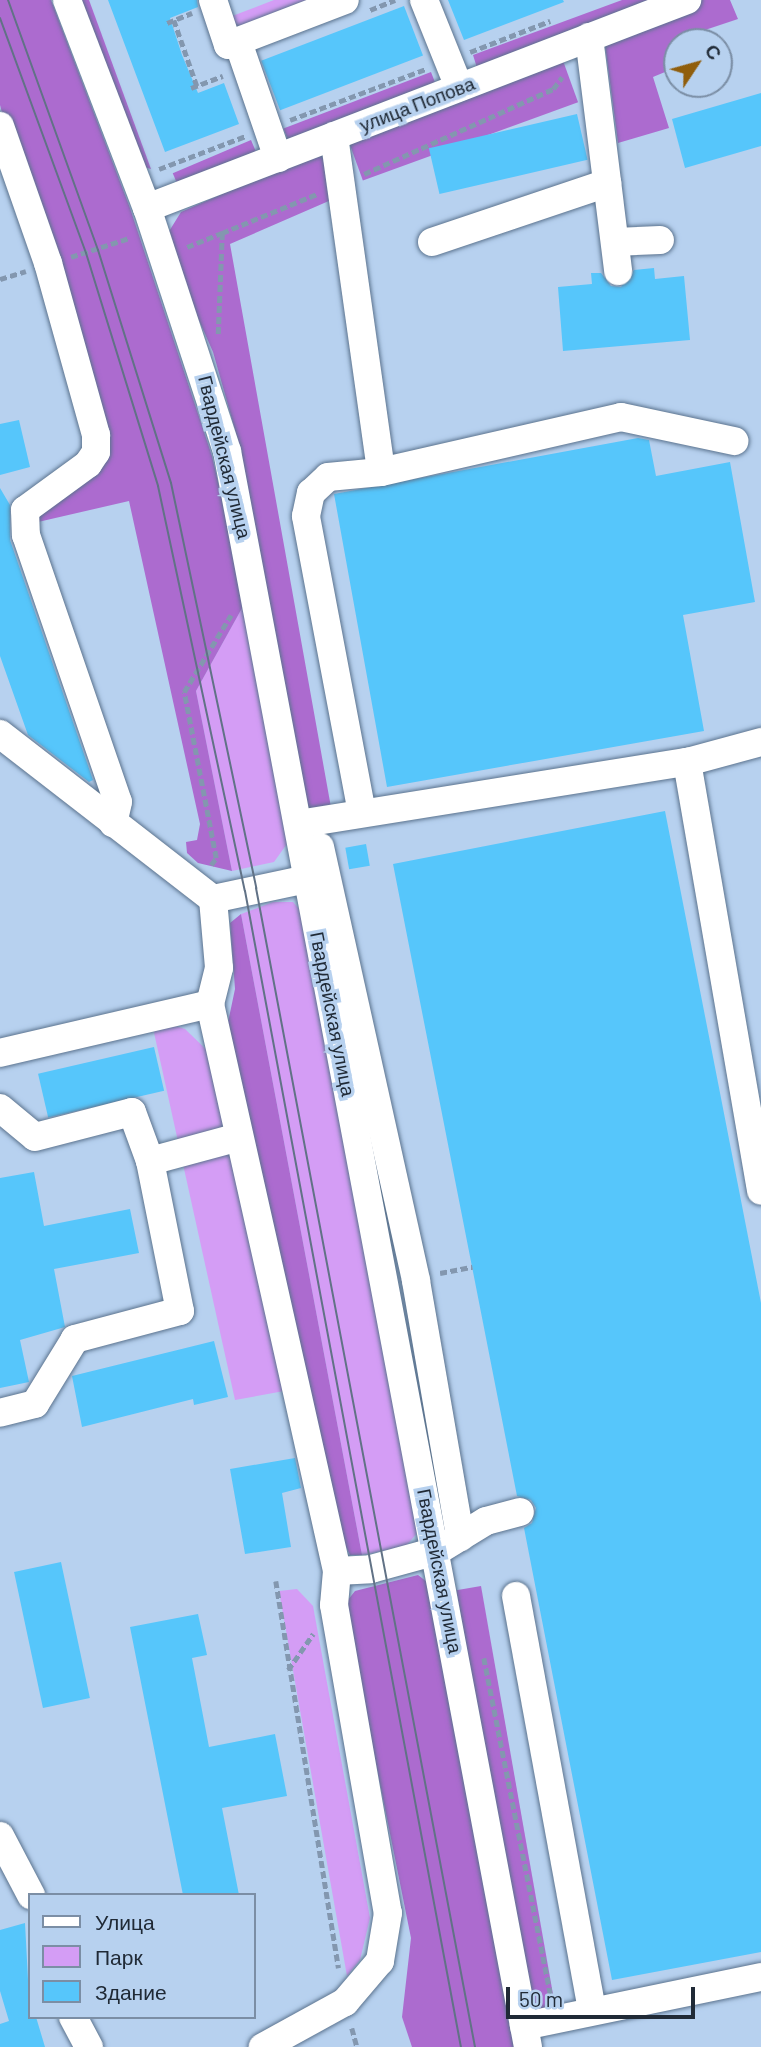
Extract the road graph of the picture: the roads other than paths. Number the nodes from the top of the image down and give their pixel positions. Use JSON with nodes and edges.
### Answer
{"nodes":[{"id":1,"x":67,"y":0,"type":"edge"},
{"id":2,"x":213,"y":0,"type":"edge"},
{"id":3,"x":345,"y":0,"type":"edge"},
{"id":4,"x":424,"y":0,"type":"edge"},
{"id":5,"x":687,"y":0,"type":"edge"},
{"id":6,"x":589,"y":37,"type":"junction"},
{"id":7,"x":237,"y":42,"type":"junction"},
{"id":8,"x":459,"y":87,"type":"junction"},
{"id":9,"x":2,"y":134,"type":"edge"},
{"id":10,"x":334,"y":136,"type":"junction"},
{"id":11,"x":278,"y":158,"type":"junction"},
{"id":12,"x":607,"y":183,"type":"junction"},
{"id":13,"x":151,"y":218,"type":"junction"},
{"id":14,"x":660,"y":240,"type":"dead end"},
{"id":15,"x":432,"y":242,"type":"dead end"},
{"id":16,"x":615,"y":242,"type":"junction"},
{"id":17,"x":618,"y":271,"type":"dead end"},
{"id":18,"x":734,"y":441,"type":"dead end"},
{"id":19,"x":381,"y":472,"type":"junction"},
{"id":20,"x":0,"y":734,"type":"edge"},
{"id":21,"x":761,"y":742,"type":"edge"},
{"id":22,"x":687,"y":762,"type":"junction"},
{"id":23,"x":362,"y":813,"type":"junction"},
{"id":24,"x":113,"y":823,"type":"junction"},
{"id":25,"x":306,"y":823,"type":"junction"},
{"id":26,"x":307,"y":879,"type":"junction"},
{"id":27,"x":205,"y":892,"type":"junction"},
{"id":28,"x":210,"y":1004,"type":"junction"},
{"id":29,"x":0,"y":1053,"type":"edge"},
{"id":30,"x":0,"y":1108,"type":"edge"},
{"id":31,"x":239,"y":1137,"type":"junction"},
{"id":32,"x":150,"y":1161,"type":"junction"},
{"id":33,"x":761,"y":1191,"type":"edge"},
{"id":34,"x":0,"y":1413,"type":"edge"},
{"id":35,"x":520,"y":1512,"type":"dead end"},
{"id":36,"x":449,"y":1544,"type":"junction"},
{"id":37,"x":337,"y":1570,"type":"junction"},
{"id":38,"x":516,"y":1596,"type":"dead end"},
{"id":39,"x":0,"y":1836,"type":"edge"},
{"id":40,"x":31,"y":1893,"type":"edge"},
{"id":41,"x":761,"y":1978,"type":"edge"},
{"id":42,"x":592,"y":2011,"type":"junction"},
{"id":43,"x":74,"y":2019,"type":"edge"},
{"id":44,"x":526,"y":2037,"type":"edge"},
{"id":45,"x":89,"y":2047,"type":"edge"},
{"id":46,"x":263,"y":2047,"type":"edge"}],
"edges":[{"from":1,"to":13,"type":"street","name":"Гвардейская улица"},
{"from":2,"to":7,"type":"street"},
{"from":3,"to":7,"type":"street"},
{"from":4,"to":8,"type":"street"},
{"from":5,"to":6,"type":"street","name":"улица Попова"},
{"from":6,"to":8,"type":"street","name":"улица Попова"},
{"from":6,"to":12,"type":"street"},
{"from":7,"to":11,"type":"street"},
{"from":8,"to":10,"type":"street","name":"улица Попова"},
{"from":9,"to":24,"type":"street"},
{"from":10,"to":11,"type":"street","name":"улица Попова"},
{"from":10,"to":19,"type":"street"},
{"from":11,"to":13,"type":"street","name":"улица Попова"},
{"from":12,"to":15,"type":"street"},
{"from":12,"to":16,"type":"street"},
{"from":13,"to":25,"type":"street","name":"Гвардейская улица"},
{"from":14,"to":16,"type":"street"},
{"from":16,"to":17,"type":"street"},
{"from":18,"to":19,"type":"street"},
{"from":19,"to":23,"type":"street"},
{"from":20,"to":24,"type":"street"},
{"from":21,"to":22,"type":"street"},
{"from":22,"to":23,"type":"street"},
{"from":22,"to":33,"type":"street"},
{"from":23,"to":25,"type":"street"},
{"from":24,"to":27,"type":"street"},
{"from":25,"to":26,"type":"street","name":"Гвардейская улица"},
{"from":25,"to":36,"type":"street"},
{"from":26,"to":27,"type":"street"},
{"from":26,"to":36,"type":"street","name":"Гвардейская улица"},
{"from":27,"to":28,"type":"street"},
{"from":28,"to":29,"type":"street"},
{"from":28,"to":31,"type":"street"},
{"from":30,"to":32,"type":"street"},
{"from":31,"to":32,"type":"street"},
{"from":31,"to":37,"type":"street"},
{"from":32,"to":34,"type":"street"},
{"from":35,"to":36,"type":"street"},
{"from":36,"to":37,"type":"street"},
{"from":36,"to":44,"type":"street","name":"Гвардейская улица"},
{"from":37,"to":46,"type":"street"},
{"from":38,"to":42,"type":"street"},
{"from":39,"to":40,"type":"street"},
{"from":41,"to":42,"type":"street"},
{"from":42,"to":44,"type":"street"},
{"from":43,"to":45,"type":"street"}]}
